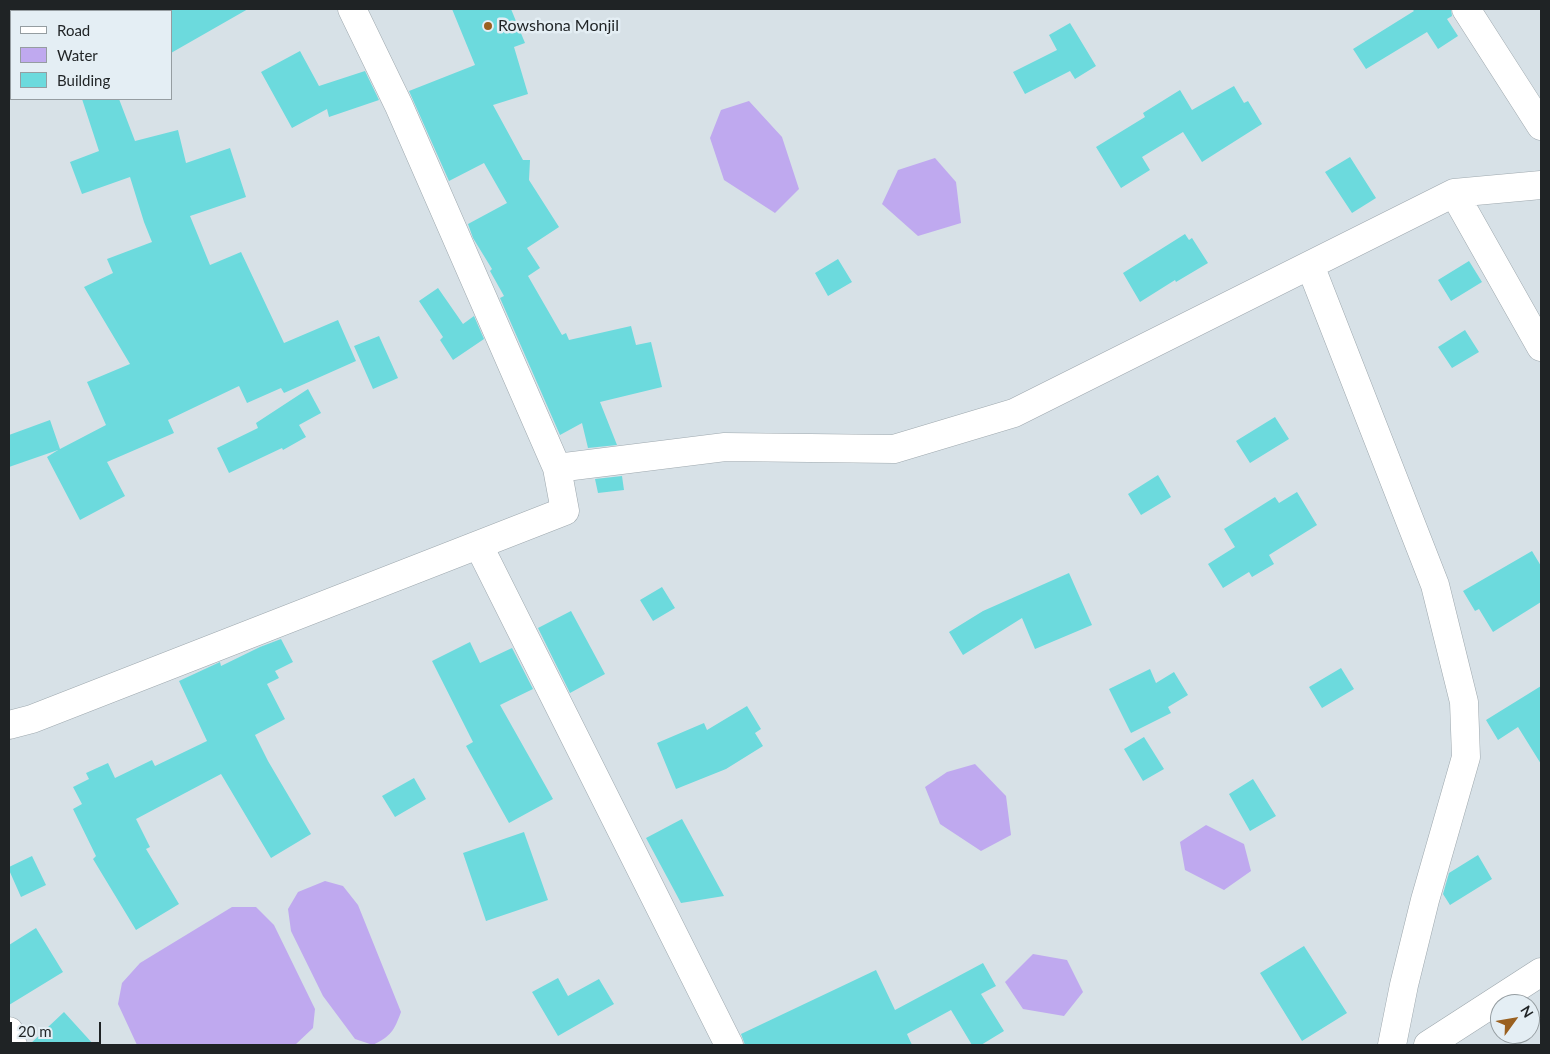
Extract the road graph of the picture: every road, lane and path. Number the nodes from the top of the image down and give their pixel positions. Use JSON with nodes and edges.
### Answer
{"nodes":[{"id":1,"x":352,"y":9,"type":"edge"},
{"id":2,"x":1466,"y":9,"type":"edge"},
{"id":3,"x":1541,"y":126,"type":"edge"},
{"id":4,"x":1541,"y":185,"type":"edge"},
{"id":5,"x":1454,"y":192,"type":"junction"},
{"id":6,"x":1310,"y":265,"type":"junction"},
{"id":7,"x":1541,"y":347,"type":"edge"},
{"id":8,"x":556,"y":468,"type":"junction"},
{"id":9,"x":479,"y":546,"type":"junction"},
{"id":10,"x":9,"y":725,"type":"edge"},
{"id":11,"x":1541,"y":972,"type":"edge"},
{"id":12,"x":9,"y":1031,"type":"edge"},
{"id":13,"x":13,"y":1045,"type":"edge"},
{"id":14,"x":729,"y":1045,"type":"edge"},
{"id":15,"x":1392,"y":1045,"type":"edge"},
{"id":16,"x":1428,"y":1045,"type":"edge"}],
"edges":[{"from":1,"to":8,"type":"street"},
{"from":2,"to":3,"type":"street"},
{"from":4,"to":5,"type":"street"},
{"from":5,"to":6,"type":"street"},
{"from":5,"to":7,"type":"street"},
{"from":6,"to":8,"type":"street"},
{"from":6,"to":15,"type":"street"},
{"from":8,"to":9,"type":"street"},
{"from":9,"to":10,"type":"street"},
{"from":9,"to":14,"type":"street"},
{"from":11,"to":16,"type":"street"},
{"from":12,"to":13,"type":"street"}]}
